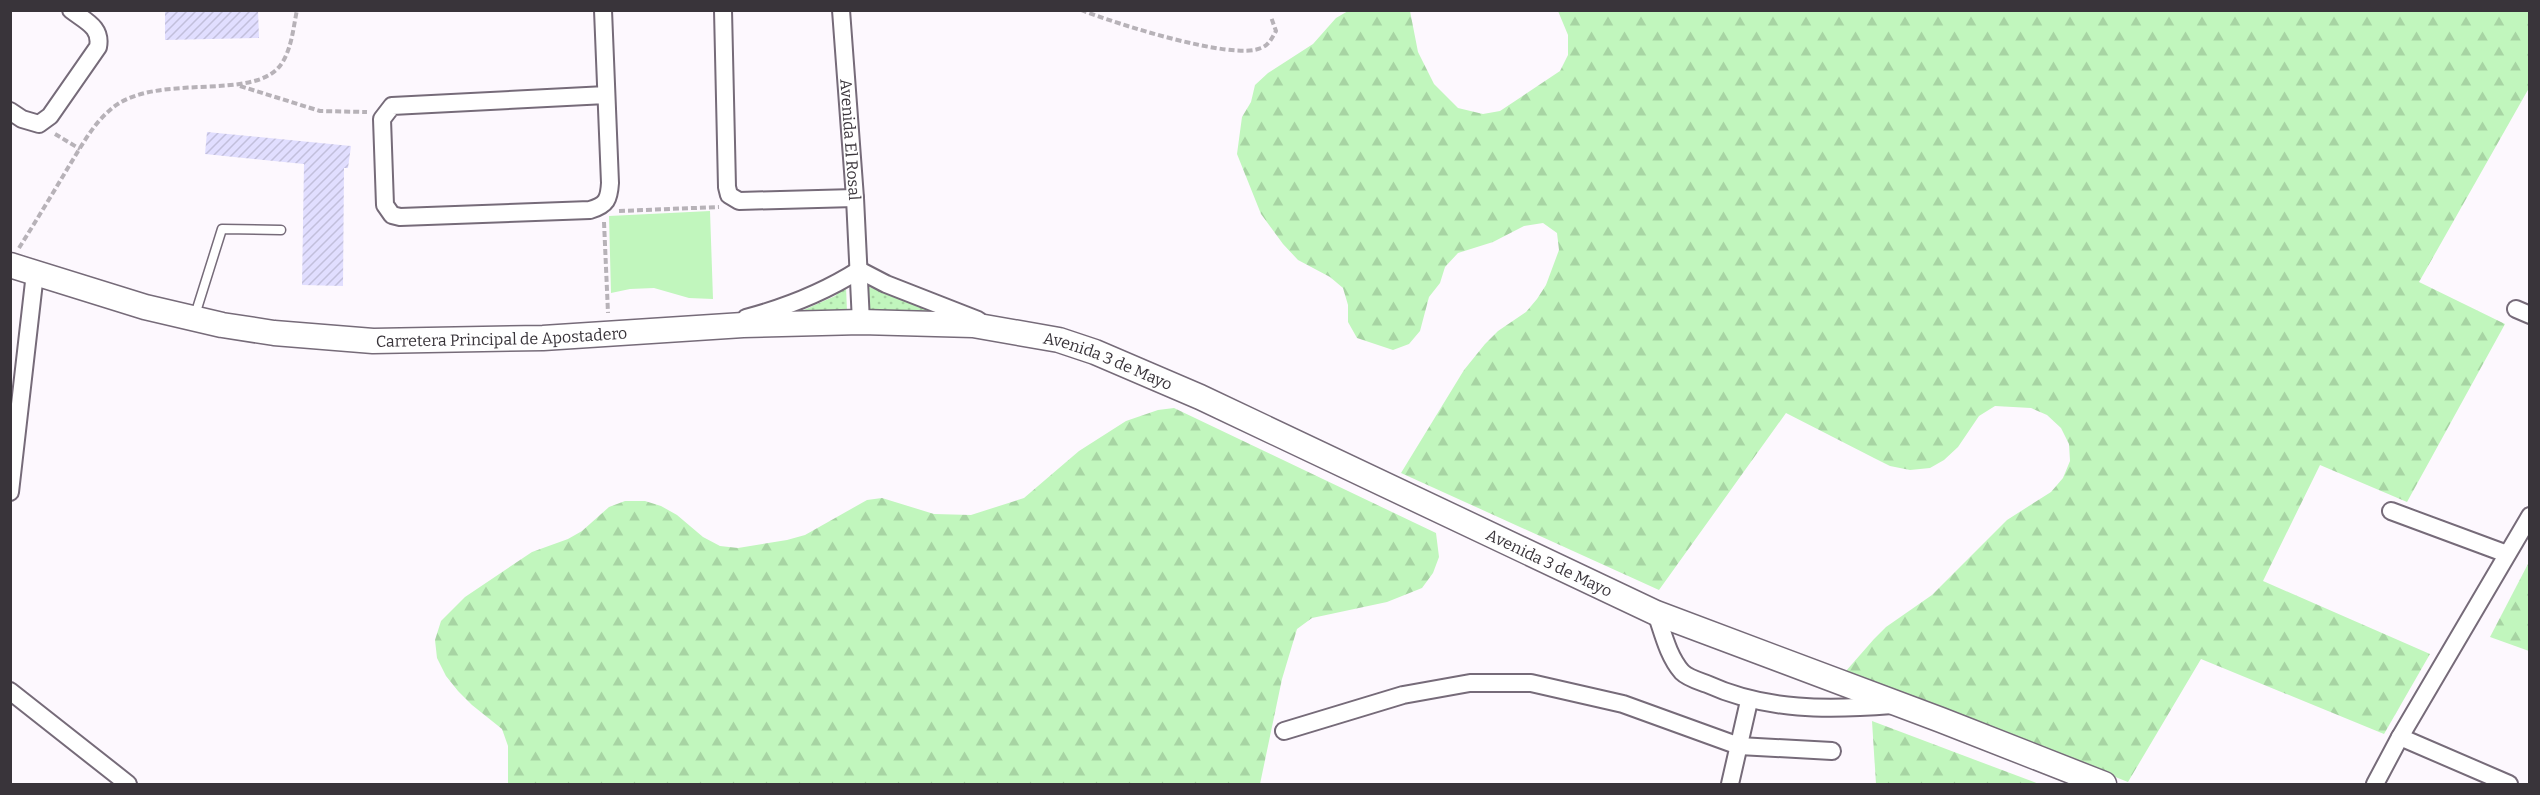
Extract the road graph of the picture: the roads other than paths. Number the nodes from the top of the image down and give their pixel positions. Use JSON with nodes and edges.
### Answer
{"nodes":[{"id":1,"x":71,"y":10,"type":"edge"},
{"id":2,"x":603,"y":10,"type":"edge"},
{"id":3,"x":723,"y":10,"type":"edge"},
{"id":4,"x":841,"y":10,"type":"edge"},
{"id":5,"x":606,"y":95,"type":"junction"},
{"id":6,"x":10,"y":111,"type":"edge"},
{"id":7,"x":855,"y":198,"type":"junction"},
{"id":8,"x":281,"y":230,"type":"dead end"},
{"id":9,"x":13,"y":259,"type":"edge"},
{"id":10,"x":859,"y":270,"type":"junction"},
{"id":11,"x":35,"y":273,"type":"junction"},
{"id":12,"x":194,"y":318,"type":"junction"},
{"id":13,"x":861,"y":322,"type":"junction"},
{"id":14,"x":718,"y":326,"type":"junction"},
{"id":15,"x":1002,"y":329,"type":"junction"},
{"id":16,"x":10,"y":492,"type":"edge"},
{"id":17,"x":2391,"y":511,"type":"dead end"},
{"id":18,"x":2529,"y":516,"type":"edge"},
{"id":19,"x":2507,"y":554,"type":"junction"},
{"id":20,"x":1656,"y":614,"type":"junction"},
{"id":21,"x":10,"y":691,"type":"edge"},
{"id":22,"x":1749,"y":701,"type":"junction"},
{"id":23,"x":1902,"y":705,"type":"junction"},
{"id":24,"x":1284,"y":730,"type":"dead end"},
{"id":25,"x":2400,"y":736,"type":"junction"},
{"id":26,"x":1739,"y":746,"type":"junction"},
{"id":27,"x":1832,"y":751,"type":"dead end"},
{"id":28,"x":128,"y":784,"type":"edge"},
{"id":29,"x":1730,"y":784,"type":"edge"},
{"id":30,"x":2104,"y":784,"type":"edge"},
{"id":31,"x":2375,"y":784,"type":"edge"},
{"id":32,"x":2509,"y":784,"type":"edge"}],
"edges":[{"from":1,"to":6,"type":"street"},
{"from":2,"to":5,"type":"street"},
{"from":3,"to":7,"type":"street"},
{"from":4,"to":7,"type":"street","name":"Avenida El Rosal"},
{"from":5,"to":5,"type":"street"},
{"from":7,"to":10,"type":"street","name":"Avenida El Rosal"},
{"from":8,"to":12,"type":"lane"},
{"from":9,"to":11,"type":"street","name":"Carretera Principal de Apostadero"},
{"from":10,"to":13,"type":"street","name":"Avenida El Rosal"},
{"from":10,"to":14,"type":"street"},
{"from":10,"to":15,"type":"street"},
{"from":11,"to":12,"type":"street","name":"Carretera Principal de Apostadero"},
{"from":11,"to":16,"type":"street"},
{"from":12,"to":14,"type":"street","name":"Carretera Principal de Apostadero"},
{"from":13,"to":14,"type":"street","name":"Carretera Principal de Apostadero"},
{"from":13,"to":15,"type":"street","name":"Carretera Principal de Apostadero"},
{"from":15,"to":20,"type":"street","name":"Avenida 3 de Mayo"},
{"from":17,"to":19,"type":"street"},
{"from":18,"to":19,"type":"street"},
{"from":19,"to":25,"type":"street"},
{"from":20,"to":22,"type":"street"},
{"from":20,"to":23,"type":"street","name":"Avenida 3 de Mayo"},
{"from":21,"to":28,"type":"street"},
{"from":22,"to":23,"type":"street"},
{"from":22,"to":26,"type":"street"},
{"from":23,"to":30,"type":"street","name":"Avenida 3 de Mayo"},
{"from":24,"to":26,"type":"street"},
{"from":25,"to":31,"type":"street"},
{"from":25,"to":32,"type":"street"},
{"from":26,"to":27,"type":"street"},
{"from":26,"to":29,"type":"street"}]}
